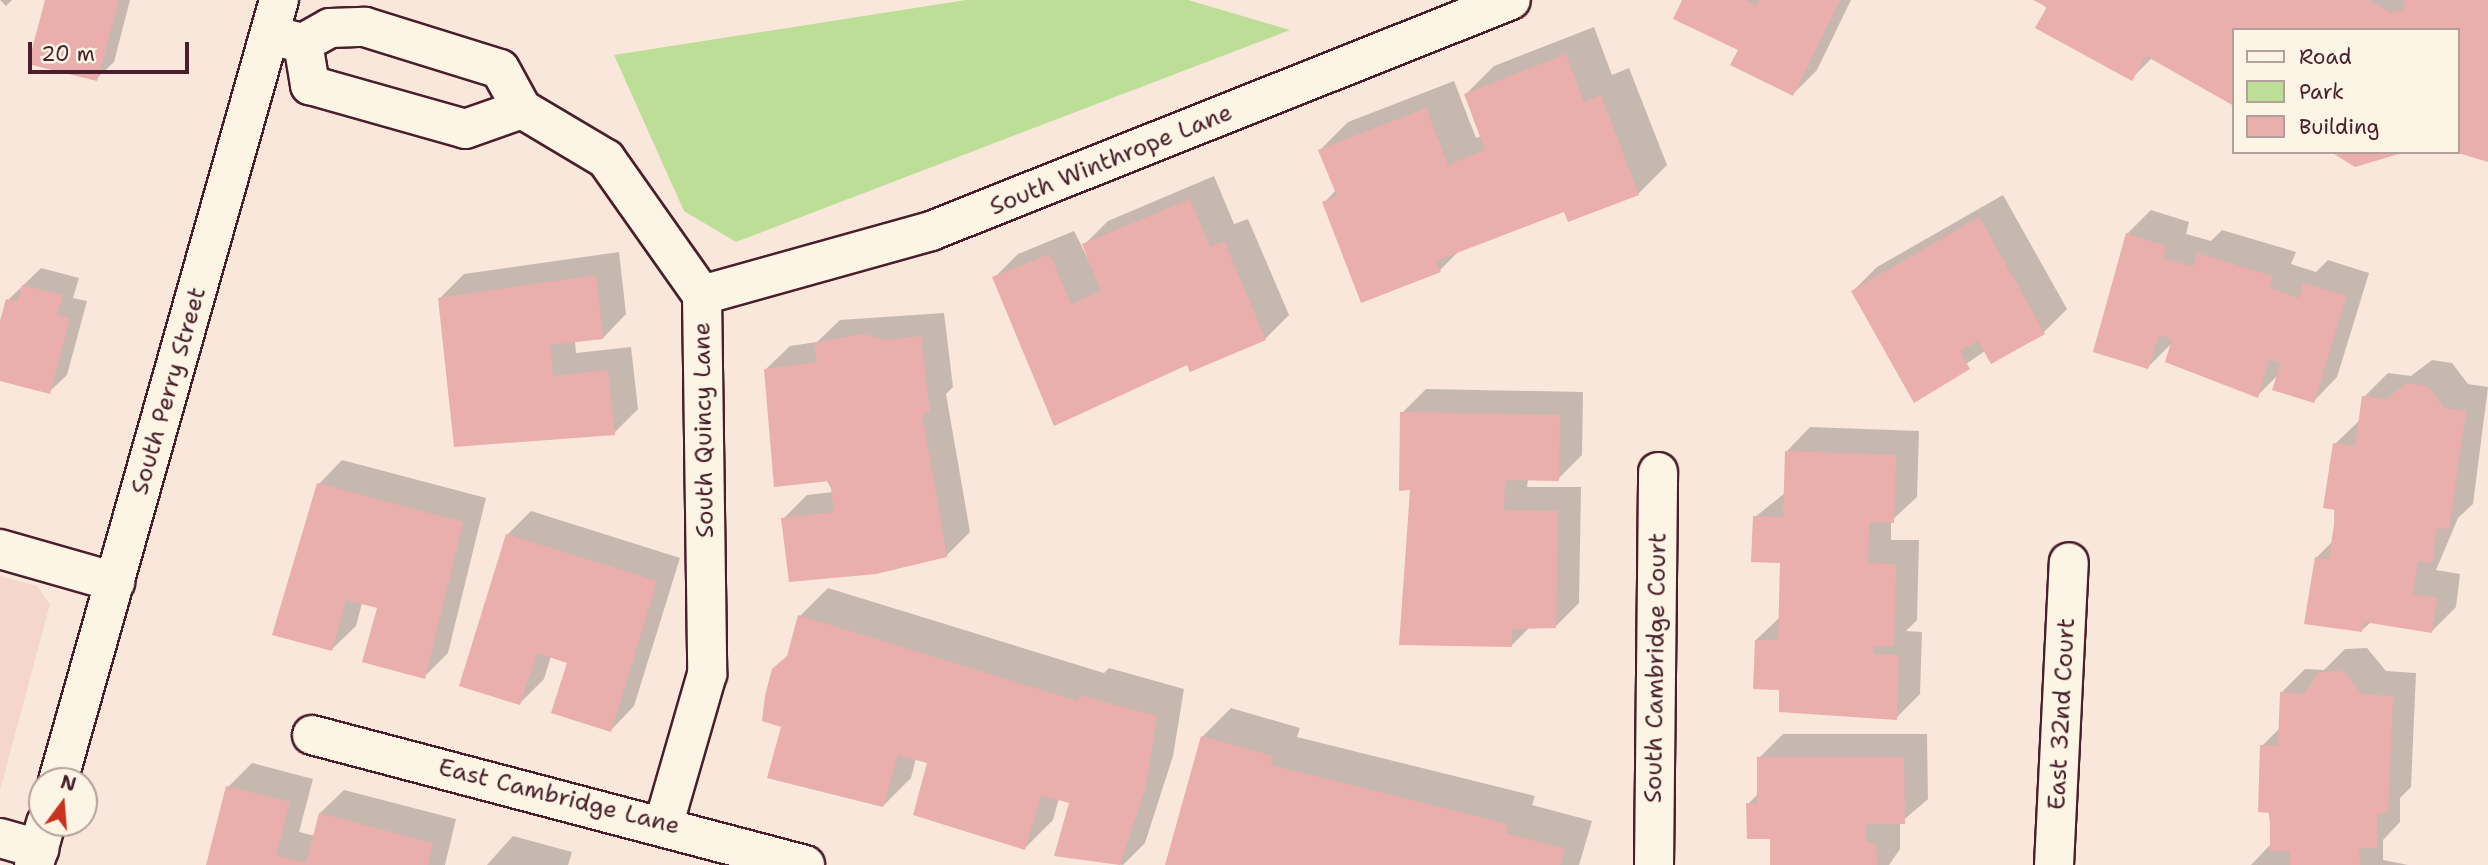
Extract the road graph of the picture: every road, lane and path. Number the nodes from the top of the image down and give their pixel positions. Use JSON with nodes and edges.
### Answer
{"nodes":[{"id":1,"x":1511,"y":0,"type":"edge"},
{"id":2,"x":284,"y":26,"type":"edge"},
{"id":3,"x":523,"y":109,"type":"junction"},
{"id":4,"x":702,"y":295,"type":"junction"},
{"id":5,"x":1658,"y":472,"type":"dead end"},
{"id":6,"x":0,"y":549,"type":"edge"},
{"id":7,"x":2069,"y":562,"type":"dead end"},
{"id":8,"x":114,"y":582,"type":"junction"},
{"id":9,"x":312,"y":735,"type":"dead end"},
{"id":10,"x":62,"y":767,"type":"edge"},
{"id":11,"x":664,"y":823,"type":"junction"},
{"id":12,"x":0,"y":838,"type":"edge"},
{"id":13,"x":40,"y":846,"type":"edge"},
{"id":14,"x":805,"y":865,"type":"edge"},
{"id":15,"x":1654,"y":865,"type":"edge"},
{"id":16,"x":2054,"y":865,"type":"edge"}],
"edges":[{"from":1,"to":4,"type":"street","name":"South Winthrope Lane"},
{"from":2,"to":3,"type":"street","name":"South Quincy Lane"},
{"from":2,"to":3,"type":"street"},
{"from":2,"to":8,"type":"street","name":"South Perry Street"},
{"from":3,"to":4,"type":"street","name":"South Quincy Lane"},
{"from":4,"to":11,"type":"street","name":"South Quincy Lane"},
{"from":5,"to":15,"type":"street","name":"South Cambridge Court"},
{"from":6,"to":8,"type":"street"},
{"from":7,"to":16,"type":"street","name":"East 32nd Court"},
{"from":8,"to":10,"type":"street","name":"South Perry Street"},
{"from":9,"to":11,"type":"street","name":"East Cambridge Lane"},
{"from":11,"to":14,"type":"street","name":"East Cambridge Lane"},
{"from":12,"to":13,"type":"street"}]}
